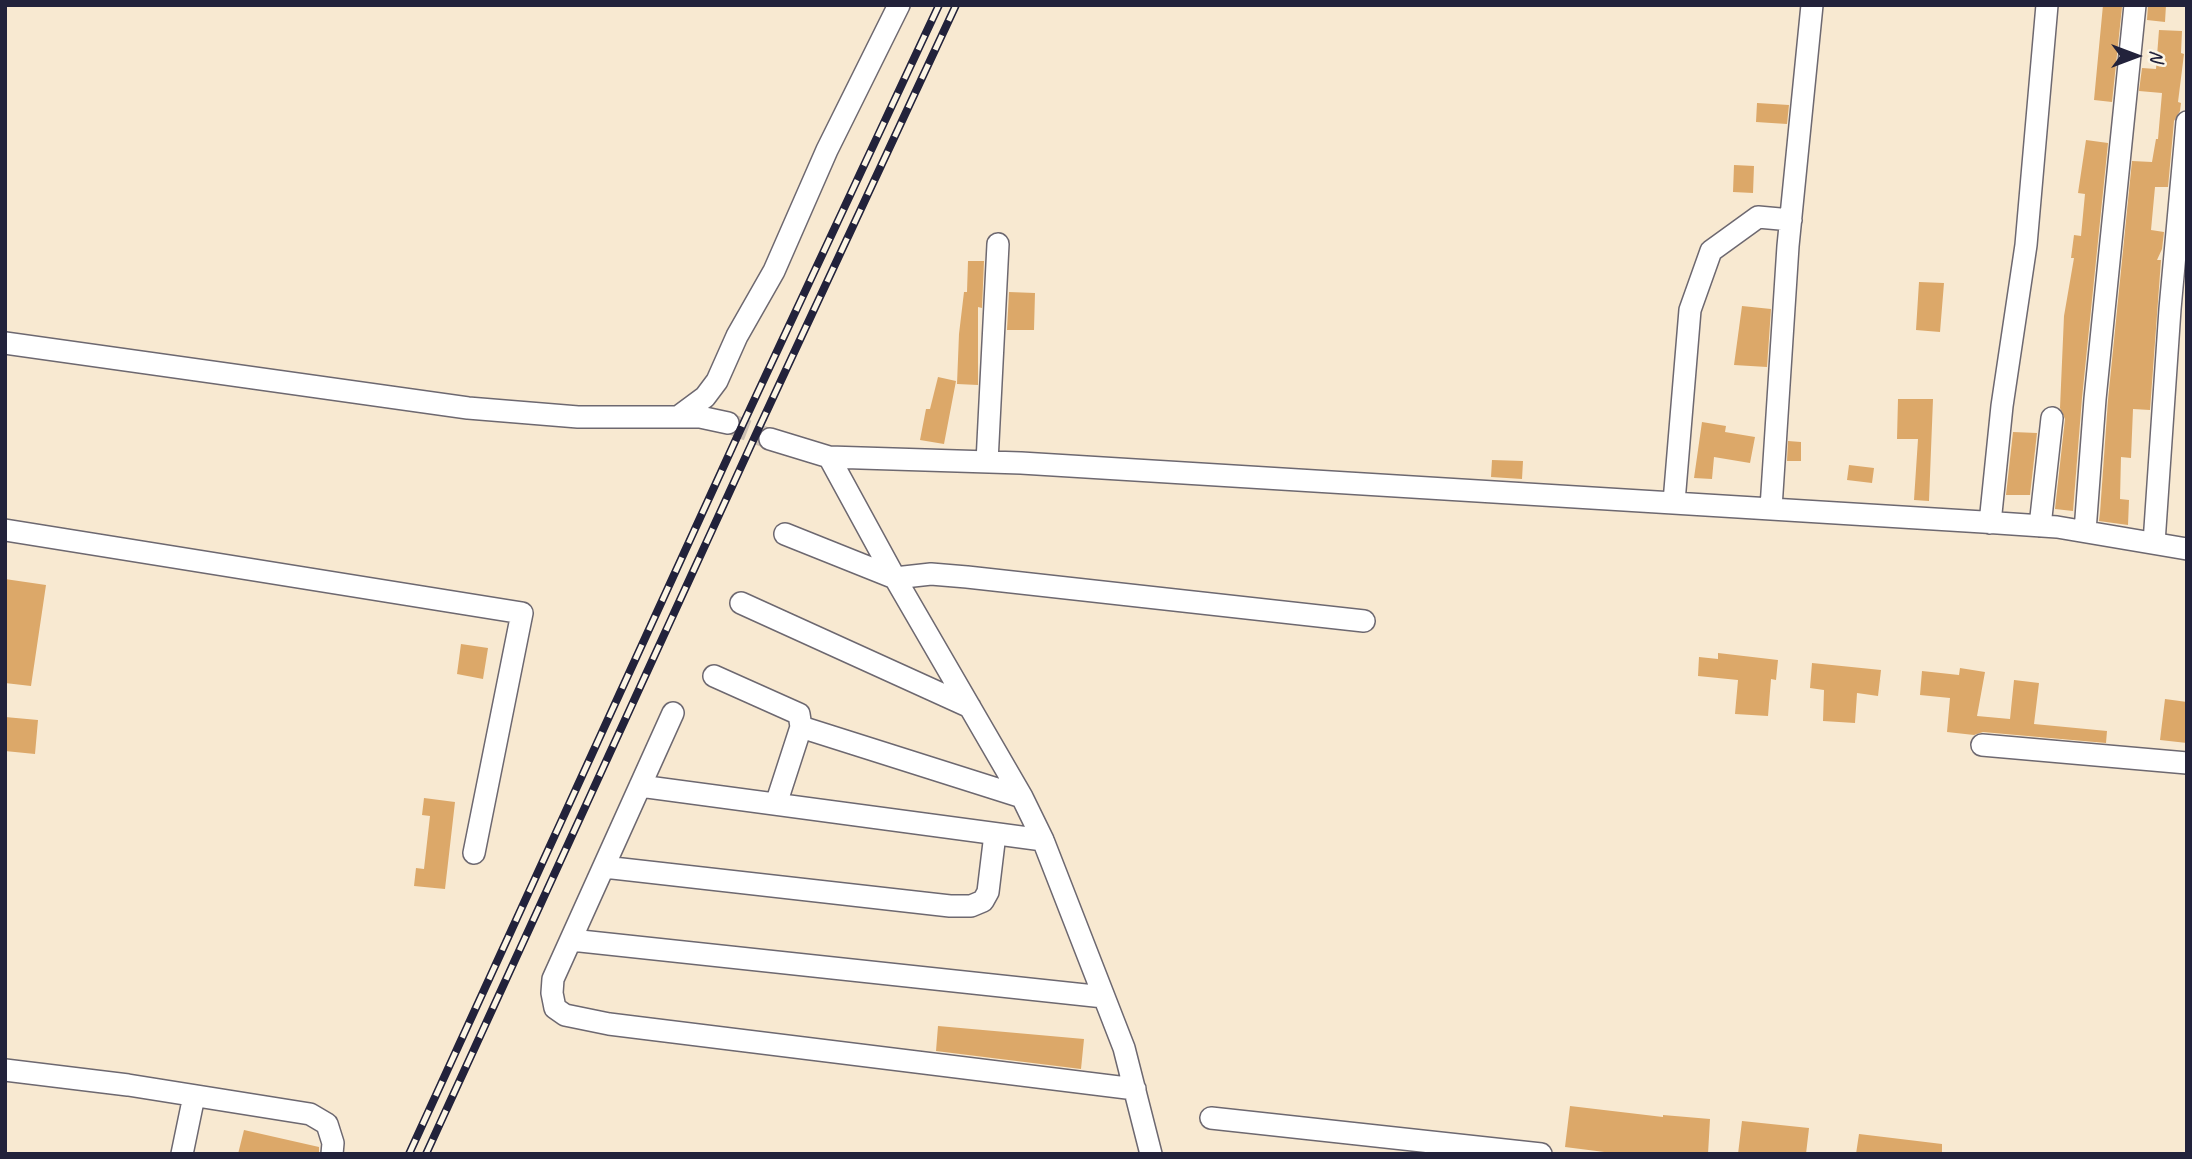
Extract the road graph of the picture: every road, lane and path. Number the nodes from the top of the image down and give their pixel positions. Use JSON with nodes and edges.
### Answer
{"nodes":[{"id":1,"x":899,"y":5,"type":"edge"},
{"id":2,"x":1812,"y":5,"type":"edge"},
{"id":3,"x":2047,"y":5,"type":"edge"},
{"id":4,"x":2135,"y":5,"type":"edge"},
{"id":5,"x":2187,"y":122,"type":"edge"},
{"id":6,"x":1791,"y":220,"type":"junction"},
{"id":7,"x":998,"y":244,"type":"dead end"},
{"id":8,"x":5,"y":343,"type":"edge"},
{"id":9,"x":678,"y":417,"type":"junction"},
{"id":10,"x":2052,"y":418,"type":"dead end"},
{"id":11,"x":728,"y":423,"type":"tunnel mouth"},
{"id":12,"x":770,"y":439,"type":"tunnel mouth"},
{"id":13,"x":829,"y":457,"type":"junction"},
{"id":14,"x":987,"y":462,"type":"junction"},
{"id":15,"x":1674,"y":502,"type":"junction"},
{"id":16,"x":1770,"y":508,"type":"junction"},
{"id":17,"x":1990,"y":523,"type":"junction"},
{"id":18,"x":2040,"y":526,"type":"junction"},
{"id":19,"x":5,"y":530,"type":"edge"},
{"id":20,"x":2085,"y":531,"type":"junction"},
{"id":21,"x":785,"y":534,"type":"dead end"},
{"id":22,"x":2154,"y":543,"type":"junction"},
{"id":23,"x":2187,"y":549,"type":"edge"},
{"id":24,"x":895,"y":578,"type":"junction"},
{"id":25,"x":741,"y":603,"type":"dead end"},
{"id":26,"x":1364,"y":621,"type":"dead end"},
{"id":27,"x":714,"y":676,"type":"dead end"},
{"id":28,"x":970,"y":707,"type":"junction"},
{"id":29,"x":673,"y":712,"type":"dead end"},
{"id":30,"x":801,"y":727,"type":"junction"},
{"id":31,"x":1982,"y":745,"type":"dead end"},
{"id":32,"x":2187,"y":763,"type":"edge"},
{"id":33,"x":640,"y":786,"type":"junction"},
{"id":34,"x":1022,"y":796,"type":"junction"},
{"id":35,"x":776,"y":804,"type":"junction"},
{"id":36,"x":995,"y":834,"type":"junction"},
{"id":37,"x":1043,"y":840,"type":"junction"},
{"id":38,"x":474,"y":853,"type":"dead end"},
{"id":39,"x":604,"y":867,"type":"junction"},
{"id":40,"x":571,"y":940,"type":"junction"},
{"id":41,"x":1104,"y":998,"type":"junction"},
{"id":42,"x":5,"y":1070,"type":"edge"},
{"id":43,"x":1135,"y":1089,"type":"junction"},
{"id":44,"x":194,"y":1096,"type":"junction"},
{"id":45,"x":1210,"y":1118,"type":"dead end"},
{"id":46,"x":1402,"y":1147,"type":"edge"},
{"id":47,"x":182,"y":1154,"type":"edge"},
{"id":48,"x":332,"y":1154,"type":"edge"},
{"id":49,"x":1151,"y":1154,"type":"edge"},
{"id":50,"x":1541,"y":1154,"type":"edge"}],
"edges":[{"from":1,"to":9,"type":"street"},
{"from":2,"to":6,"type":"street"},
{"from":3,"to":17,"type":"street"},
{"from":4,"to":20,"type":"street"},
{"from":5,"to":22,"type":"street"},
{"from":6,"to":15,"type":"street"},
{"from":6,"to":16,"type":"street"},
{"from":7,"to":14,"type":"street"},
{"from":8,"to":9,"type":"street"},
{"from":9,"to":11,"type":"street"},
{"from":10,"to":18,"type":"street"},
{"from":12,"to":13,"type":"street"},
{"from":13,"to":14,"type":"street"},
{"from":13,"to":24,"type":"street"},
{"from":14,"to":15,"type":"street"},
{"from":15,"to":16,"type":"street"},
{"from":16,"to":17,"type":"street"},
{"from":17,"to":18,"type":"street"},
{"from":18,"to":20,"type":"street"},
{"from":19,"to":38,"type":"street"},
{"from":20,"to":22,"type":"street"},
{"from":21,"to":24,"type":"street"},
{"from":22,"to":23,"type":"street"},
{"from":24,"to":26,"type":"street"},
{"from":24,"to":28,"type":"street"},
{"from":25,"to":28,"type":"street"},
{"from":27,"to":30,"type":"street"},
{"from":28,"to":34,"type":"street"},
{"from":29,"to":33,"type":"street"},
{"from":30,"to":34,"type":"street"},
{"from":30,"to":35,"type":"street"},
{"from":31,"to":32,"type":"street"},
{"from":33,"to":35,"type":"street"},
{"from":33,"to":39,"type":"street"},
{"from":34,"to":37,"type":"street"},
{"from":35,"to":36,"type":"street"},
{"from":36,"to":37,"type":"street"},
{"from":36,"to":39,"type":"street"},
{"from":37,"to":41,"type":"street"},
{"from":39,"to":40,"type":"street"},
{"from":40,"to":41,"type":"street"},
{"from":40,"to":43,"type":"street"},
{"from":41,"to":43,"type":"street"},
{"from":42,"to":44,"type":"street"},
{"from":43,"to":49,"type":"street"},
{"from":44,"to":47,"type":"street"},
{"from":44,"to":48,"type":"street"},
{"from":45,"to":46,"type":"street"},
{"from":46,"to":50,"type":"street"}]}
